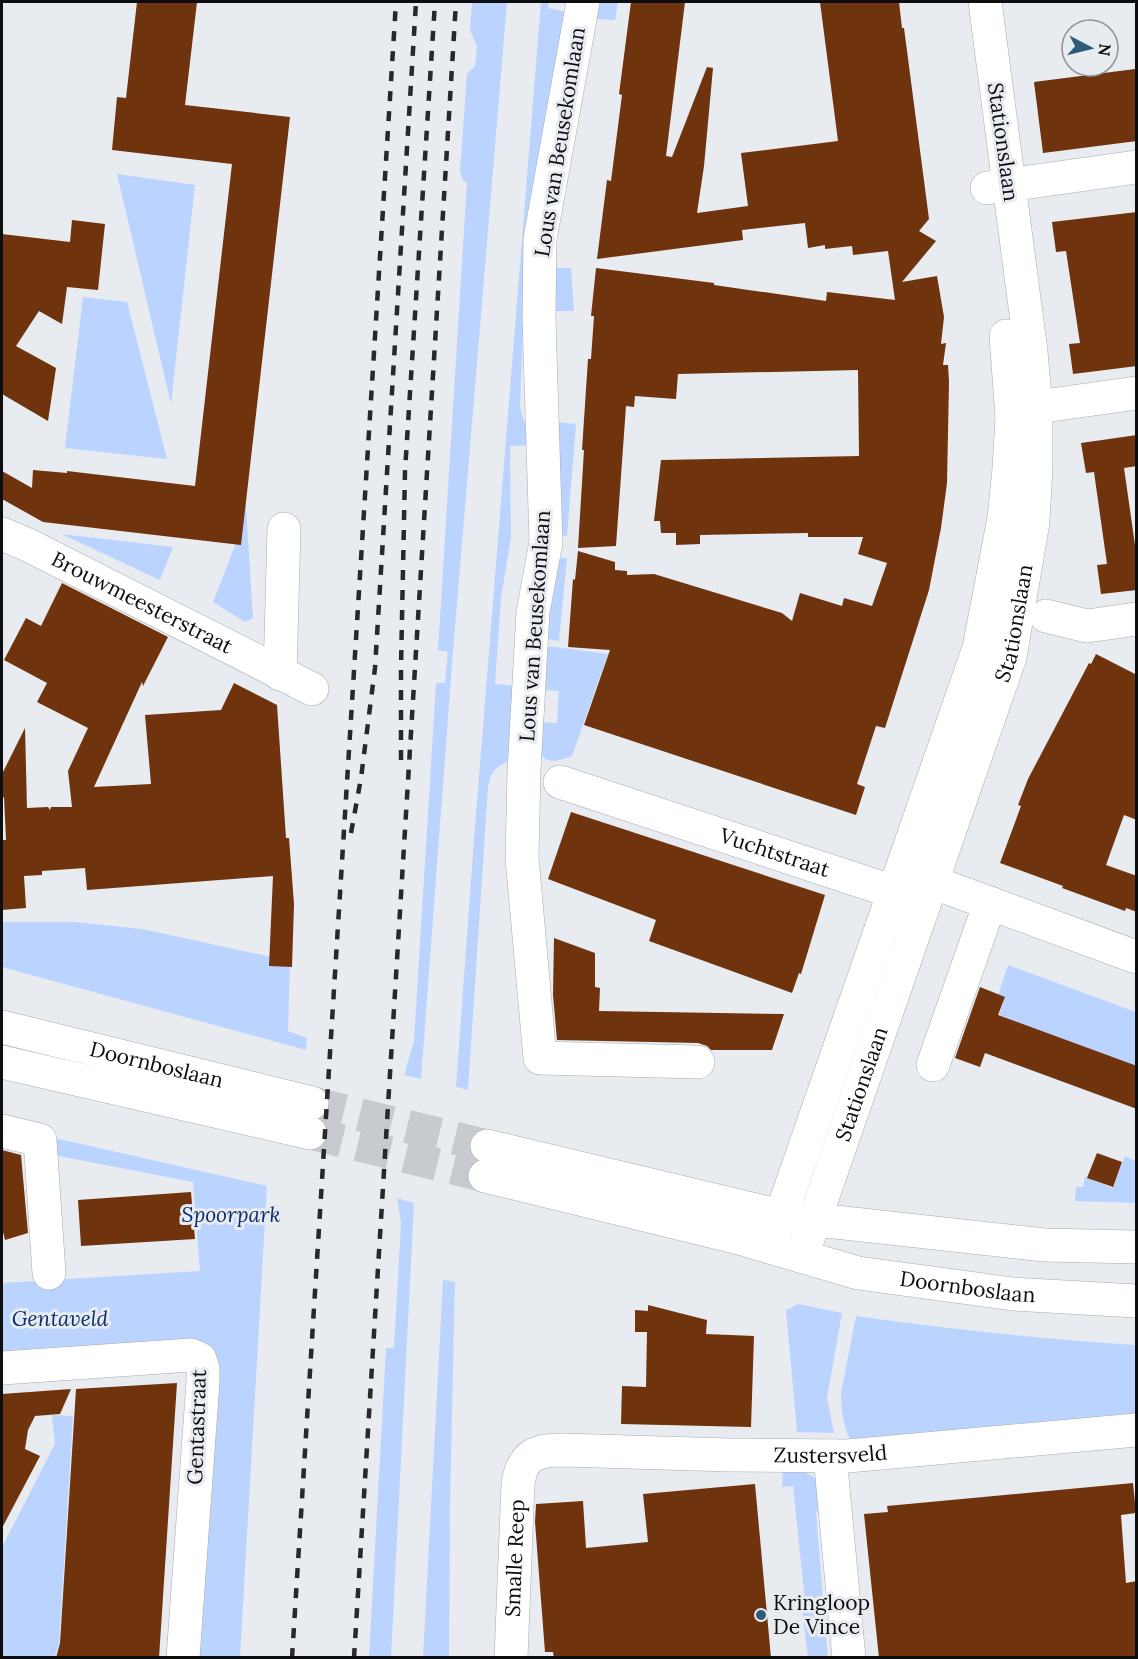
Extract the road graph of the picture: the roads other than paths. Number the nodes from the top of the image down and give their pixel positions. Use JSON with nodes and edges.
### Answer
{"nodes":[{"id":1,"x":583,"y":2,"type":"edge"},
{"id":2,"x":963,"y":2,"type":"edge"},
{"id":3,"x":985,"y":2,"type":"edge"},
{"id":4,"x":1137,"y":167,"type":"edge"},
{"id":5,"x":998,"y":186,"type":"junction"},
{"id":6,"x":1137,"y":393,"type":"edge"},
{"id":7,"x":1024,"y":412,"type":"junction"},
{"id":8,"x":285,"y":529,"type":"dead end"},
{"id":9,"x":2,"y":534,"type":"edge"},
{"id":10,"x":1046,"y":616,"type":"dead end"},
{"id":11,"x":1137,"y":619,"type":"edge"},
{"id":12,"x":280,"y":674,"type":"junction"},
{"id":13,"x":312,"y":689,"type":"dead end"},
{"id":14,"x":560,"y":782,"type":"dead end"},
{"id":15,"x":932,"y":882,"type":"junction"},
{"id":16,"x":894,"y":892,"type":"junction"},
{"id":17,"x":990,"y":903,"type":"junction"},
{"id":18,"x":1137,"y":957,"type":"edge"},
{"id":19,"x":2,"y":1027,"type":"edge"},
{"id":20,"x":2,"y":1062,"type":"edge"},
{"id":21,"x":698,"y":1062,"type":"dead end"},
{"id":22,"x":933,"y":1065,"type":"dead end"},
{"id":23,"x":2,"y":1131,"type":"edge"},
{"id":24,"x":781,"y":1216,"type":"junction"},
{"id":25,"x":816,"y":1218,"type":"junction"},
{"id":26,"x":770,"y":1247,"type":"junction"},
{"id":27,"x":1137,"y":1247,"type":"edge"},
{"id":28,"x":802,"y":1256,"type":"junction"},
{"id":29,"x":49,"y":1273,"type":"dead end"},
{"id":30,"x":1137,"y":1301,"type":"edge"},
{"id":31,"x":2,"y":1368,"type":"edge"},
{"id":32,"x":1137,"y":1430,"type":"edge"},
{"id":33,"x":831,"y":1456,"type":"junction"},
{"id":34,"x":526,"y":1459,"type":"joint"},
{"id":35,"x":183,"y":1658,"type":"edge"},
{"id":36,"x":511,"y":1658,"type":"edge"},
{"id":37,"x":849,"y":1658,"type":"edge"}],
"edges":[{"from":1,"to":21,"type":"street","name":"Lous van Beusekomlaan"},
{"from":2,"to":5,"type":"street","name":"Stationslaan"},
{"from":3,"to":5,"type":"street","name":"Stationslaan"},
{"from":4,"to":5,"type":"street"},
{"from":5,"to":7,"type":"street","name":"Stationslaan"},
{"from":6,"to":7,"type":"street"},
{"from":7,"to":15,"type":"street","name":"Stationslaan"},
{"from":7,"to":16,"type":"street","name":"Stationslaan"},
{"from":8,"to":12,"type":"street"},
{"from":9,"to":12,"type":"street","name":"Brouwmeesterstraat"},
{"from":10,"to":11,"type":"street"},
{"from":12,"to":13,"type":"street","name":"Brouwmeesterstraat"},
{"from":14,"to":16,"type":"street","name":"Vuchtstraat"},
{"from":15,"to":16,"type":"street"},
{"from":15,"to":17,"type":"street"},
{"from":15,"to":25,"type":"street","name":"Stationslaan"},
{"from":16,"to":24,"type":"street","name":"Stationslaan"},
{"from":17,"to":18,"type":"street"},
{"from":17,"to":22,"type":"street"},
{"from":19,"to":20,"type":"street","name":"Doornboslaan"},
{"from":23,"to":29,"type":"street"},
{"from":24,"to":25,"type":"street","name":"Doornboslaan"},
{"from":24,"to":26,"type":"street"},
{"from":24,"to":26,"type":"street","name":"Doornboslaan"},
{"from":25,"to":27,"type":"street","name":"Doornboslaan"},
{"from":25,"to":28,"type":"street"},
{"from":26,"to":28,"type":"street","name":"Doornboslaan"},
{"from":28,"to":30,"type":"street","name":"Doornboslaan"},
{"from":31,"to":35,"type":"street","name":"Gentastraat"},
{"from":32,"to":33,"type":"street","name":"Zustersveld"},
{"from":33,"to":34,"type":"street","name":"Zustersveld"},
{"from":33,"to":37,"type":"street"},
{"from":34,"to":36,"type":"street","name":"Smalle Reep"}]}
